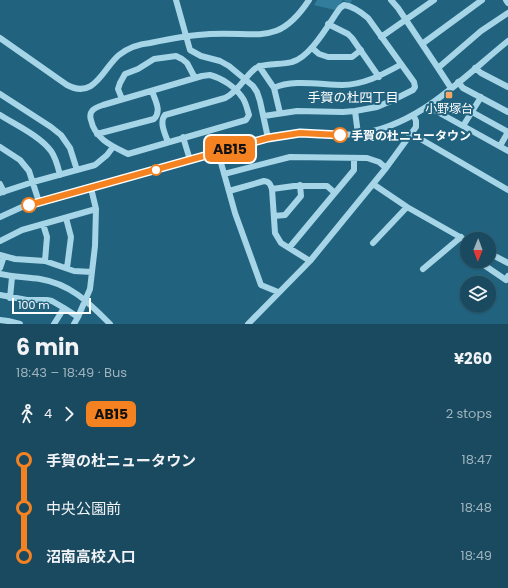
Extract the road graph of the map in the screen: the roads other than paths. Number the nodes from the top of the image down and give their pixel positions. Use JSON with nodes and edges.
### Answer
{"nodes":[{"id":1,"x":176,"y":0,"type":"edge"},
{"id":2,"x":309,"y":0,"type":"edge"},
{"id":3,"x":391,"y":0,"type":"edge"},
{"id":4,"x":434,"y":0,"type":"edge"},
{"id":5,"x":482,"y":0,"type":"edge"},
{"id":6,"x":506,"y":0,"type":"edge"},
{"id":7,"x":508,"y":3,"type":"edge"},
{"id":8,"x":508,"y":13,"type":"edge"},
{"id":9,"x":405,"y":20,"type":"junction"},
{"id":10,"x":328,"y":24,"type":"junction"},
{"id":11,"x":186,"y":37,"type":"junction"},
{"id":12,"x":381,"y":37,"type":"junction"},
{"id":13,"x":0,"y":38,"type":"edge"},
{"id":14,"x":508,"y":41,"type":"edge"},
{"id":15,"x":422,"y":44,"type":"junction"},
{"id":16,"x":312,"y":48,"type":"junction"},
{"id":17,"x":361,"y":50,"type":"junction"},
{"id":18,"x":400,"y":65,"type":"junction"},
{"id":19,"x":258,"y":66,"type":"junction"},
{"id":20,"x":438,"y":68,"type":"junction"},
{"id":21,"x":475,"y":68,"type":"junction"},
{"id":22,"x":379,"y":77,"type":"junction"},
{"id":23,"x":195,"y":78,"type":"junction"},
{"id":24,"x":246,"y":79,"type":"junction"},
{"id":25,"x":458,"y":82,"type":"junction"},
{"id":26,"x":508,"y":87,"type":"edge"},
{"id":27,"x":274,"y":88,"type":"junction"},
{"id":28,"x":451,"y":88,"type":"junction"},
{"id":29,"x":152,"y":91,"type":"junction"},
{"id":30,"x":236,"y":91,"type":"junction"},
{"id":31,"x":0,"y":94,"type":"edge"},
{"id":32,"x":481,"y":97,"type":"junction"},
{"id":33,"x":122,"y":99,"type":"junction"},
{"id":34,"x":430,"y":105,"type":"junction"},
{"id":35,"x":355,"y":111,"type":"junction"},
{"id":36,"x":472,"y":112,"type":"junction"},
{"id":37,"x":508,"y":112,"type":"edge"},
{"id":38,"x":280,"y":113,"type":"junction"},
{"id":39,"x":0,"y":115,"type":"edge"},
{"id":40,"x":264,"y":116,"type":"junction"},
{"id":41,"x":414,"y":116,"type":"junction"},
{"id":42,"x":464,"y":126,"type":"junction"},
{"id":43,"x":508,"y":132,"type":"edge"},
{"id":44,"x":97,"y":134,"type":"junction"},
{"id":45,"x":358,"y":134,"type":"junction"},
{"id":46,"x":412,"y":134,"type":"junction"},
{"id":47,"x":183,"y":137,"type":"junction"},
{"id":48,"x":268,"y":138,"type":"junction"},
{"id":49,"x":168,"y":142,"type":"junction"},
{"id":50,"x":500,"y":146,"type":"junction"},
{"id":51,"x":0,"y":147,"type":"edge"},
{"id":52,"x":113,"y":147,"type":"junction"},
{"id":53,"x":508,"y":151,"type":"edge"},
{"id":54,"x":218,"y":152,"type":"junction"},
{"id":55,"x":354,"y":158,"type":"junction"},
{"id":56,"x":190,"y":160,"type":"junction"},
{"id":57,"x":386,"y":168,"type":"junction"},
{"id":58,"x":77,"y":170,"type":"junction"},
{"id":59,"x":224,"y":174,"type":"junction"},
{"id":60,"x":60,"y":175,"type":"junction"},
{"id":61,"x":33,"y":182,"type":"junction"},
{"id":62,"x":0,"y":184,"type":"edge"},
{"id":63,"x":373,"y":184,"type":"junction"},
{"id":64,"x":300,"y":185,"type":"junction"},
{"id":65,"x":91,"y":188,"type":"junction"},
{"id":66,"x":272,"y":189,"type":"junction"},
{"id":67,"x":508,"y":190,"type":"edge"},
{"id":68,"x":229,"y":191,"type":"junction"},
{"id":69,"x":2,"y":192,"type":"edge"},
{"id":70,"x":335,"y":193,"type":"junction"},
{"id":71,"x":39,"y":202,"type":"junction"},
{"id":72,"x":407,"y":207,"type":"junction"},
{"id":73,"x":96,"y":209,"type":"junction"},
{"id":74,"x":274,"y":216,"type":"junction"},
{"id":75,"x":0,"y":217,"type":"edge"},
{"id":76,"x":66,"y":218,"type":"junction"},
{"id":77,"x":43,"y":224,"type":"junction"},
{"id":78,"x":460,"y":236,"type":"edge"},
{"id":79,"x":460,"y":238,"type":"edge"},
{"id":80,"x":0,"y":241,"type":"edge"},
{"id":81,"x":373,"y":243,"type":"dead end"},
{"id":82,"x":289,"y":248,"type":"junction"},
{"id":83,"x":2,"y":255,"type":"edge"},
{"id":84,"x":496,"y":257,"type":"edge"},
{"id":85,"x":45,"y":261,"type":"junction"},
{"id":86,"x":310,"y":262,"type":"junction"},
{"id":87,"x":508,"y":264,"type":"edge"},
{"id":88,"x":0,"y":268,"type":"edge"},
{"id":89,"x":67,"y":268,"type":"junction"},
{"id":90,"x":487,"y":268,"type":"edge"},
{"id":91,"x":423,"y":269,"type":"dead end"},
{"id":92,"x":92,"y":272,"type":"junction"},
{"id":93,"x":0,"y":274,"type":"edge"},
{"id":94,"x":508,"y":276,"type":"edge"},
{"id":95,"x":12,"y":277,"type":"junction"},
{"id":96,"x":278,"y":292,"type":"junction"},
{"id":97,"x":0,"y":295,"type":"edge"},
{"id":98,"x":10,"y":298,"type":"junction"},
{"id":99,"x":86,"y":300,"type":"junction"},
{"id":100,"x":64,"y":308,"type":"junction"},
{"id":101,"x":78,"y":317,"type":"junction"},
{"id":102,"x":0,"y":320,"type":"edge"},
{"id":103,"x":20,"y":324,"type":"edge"},
{"id":104,"x":54,"y":324,"type":"edge"},
{"id":105,"x":74,"y":324,"type":"edge"},
{"id":106,"x":110,"y":324,"type":"edge"},
{"id":107,"x":250,"y":324,"type":"edge"}],
"edges":[{"from":1,"to":11,"type":"street"},
{"from":2,"to":11,"type":"street"},
{"from":3,"to":9,"type":"street"},
{"from":4,"to":9,"type":"street"},
{"from":5,"to":15,"type":"street"},
{"from":6,"to":7,"type":"street"},
{"from":8,"to":20,"type":"street"},
{"from":9,"to":12,"type":"street"},
{"from":9,"to":15,"type":"street"},
{"from":10,"to":12,"type":"street"},
{"from":10,"to":16,"type":"street"},
{"from":10,"to":17,"type":"street"},
{"from":11,"to":13,"type":"street"},
{"from":11,"to":24,"type":"street"},
{"from":12,"to":18,"type":"street"},
{"from":14,"to":21,"type":"street"},
{"from":15,"to":20,"type":"street"},
{"from":16,"to":17,"type":"street"},
{"from":16,"to":19,"type":"street"},
{"from":17,"to":22,"type":"street"},
{"from":18,"to":22,"type":"street"},
{"from":18,"to":35,"type":"street"},
{"from":19,"to":24,"type":"street"},
{"from":19,"to":27,"type":"street"},
{"from":20,"to":28,"type":"street"},
{"from":21,"to":25,"type":"street"},
{"from":21,"to":26,"type":"street"},
{"from":22,"to":27,"type":"street"},
{"from":23,"to":29,"type":"street"},
{"from":23,"to":30,"type":"street"},
{"from":23,"to":33,"type":"street"},
{"from":24,"to":30,"type":"street"},
{"from":24,"to":40,"type":"street"},
{"from":25,"to":28,"type":"street"},
{"from":25,"to":32,"type":"street"},
{"from":27,"to":38,"type":"street"},
{"from":28,"to":34,"type":"street"},
{"from":29,"to":33,"type":"street"},
{"from":29,"to":44,"type":"street"},
{"from":30,"to":47,"type":"street"},
{"from":30,"to":49,"type":"street"},
{"from":31,"to":58,"type":"street"},
{"from":32,"to":36,"type":"street"},
{"from":32,"to":37,"type":"street"},
{"from":33,"to":44,"type":"street"},
{"from":34,"to":41,"type":"street"},
{"from":34,"to":42,"type":"street"},
{"from":35,"to":38,"type":"street"},
{"from":35,"to":45,"type":"street"},
{"from":36,"to":42,"type":"street"},
{"from":36,"to":43,"type":"street"},
{"from":38,"to":40,"type":"street"},
{"from":39,"to":60,"type":"street"},
{"from":40,"to":48,"type":"street"},
{"from":41,"to":45,"type":"street"},
{"from":41,"to":46,"type":"street"},
{"from":42,"to":50,"type":"street"},
{"from":43,"to":50,"type":"street"},
{"from":44,"to":52,"type":"street"},
{"from":45,"to":48,"type":"street"},
{"from":46,"to":57,"type":"street"},
{"from":46,"to":67,"type":"street"},
{"from":47,"to":49,"type":"street"},
{"from":47,"to":56,"type":"street"},
{"from":48,"to":54,"type":"street"},
{"from":49,"to":52,"type":"street"},
{"from":50,"to":53,"type":"street"},
{"from":51,"to":61,"type":"street"},
{"from":52,"to":58,"type":"street"},
{"from":54,"to":56,"type":"street"},
{"from":54,"to":59,"type":"street"},
{"from":55,"to":57,"type":"street"},
{"from":55,"to":59,"type":"street"},
{"from":55,"to":70,"type":"street"},
{"from":56,"to":65,"type":"street"},
{"from":57,"to":63,"type":"street"},
{"from":58,"to":60,"type":"street"},
{"from":59,"to":68,"type":"street"},
{"from":60,"to":61,"type":"street"},
{"from":61,"to":69,"type":"street"},
{"from":61,"to":71,"type":"street"},
{"from":62,"to":69,"type":"street"},
{"from":63,"to":72,"type":"street"},
{"from":63,"to":86,"type":"street"},
{"from":64,"to":66,"type":"street"},
{"from":64,"to":70,"type":"street"},
{"from":64,"to":74,"type":"street"},
{"from":65,"to":71,"type":"street"},
{"from":65,"to":73,"type":"street"},
{"from":66,"to":68,"type":"street"},
{"from":66,"to":74,"type":"street"},
{"from":68,"to":96,"type":"street"},
{"from":70,"to":82,"type":"street"},
{"from":71,"to":75,"type":"street"},
{"from":72,"to":78,"type":"street"},
{"from":72,"to":81,"type":"street"},
{"from":73,"to":76,"type":"street"},
{"from":73,"to":92,"type":"street"},
{"from":74,"to":82,"type":"street"},
{"from":76,"to":77,"type":"street"},
{"from":76,"to":89,"type":"street"},
{"from":77,"to":80,"type":"street"},
{"from":77,"to":85,"type":"street"},
{"from":79,"to":91,"type":"street"},
{"from":82,"to":86,"type":"street"},
{"from":83,"to":85,"type":"street"},
{"from":83,"to":88,"type":"street"},
{"from":84,"to":87,"type":"street"},
{"from":85,"to":89,"type":"street"},
{"from":86,"to":96,"type":"street"},
{"from":89,"to":92,"type":"street"},
{"from":90,"to":94,"type":"street"},
{"from":92,"to":99,"type":"street"},
{"from":93,"to":95,"type":"street"},
{"from":95,"to":98,"type":"street"},
{"from":95,"to":99,"type":"street"},
{"from":96,"to":107,"type":"street"},
{"from":97,"to":98,"type":"street"},
{"from":98,"to":100,"type":"street"},
{"from":99,"to":101,"type":"street"},
{"from":99,"to":106,"type":"street"},
{"from":100,"to":101,"type":"street"},
{"from":100,"to":104,"type":"street"},
{"from":101,"to":105,"type":"street"},
{"from":102,"to":103,"type":"street"}]}
